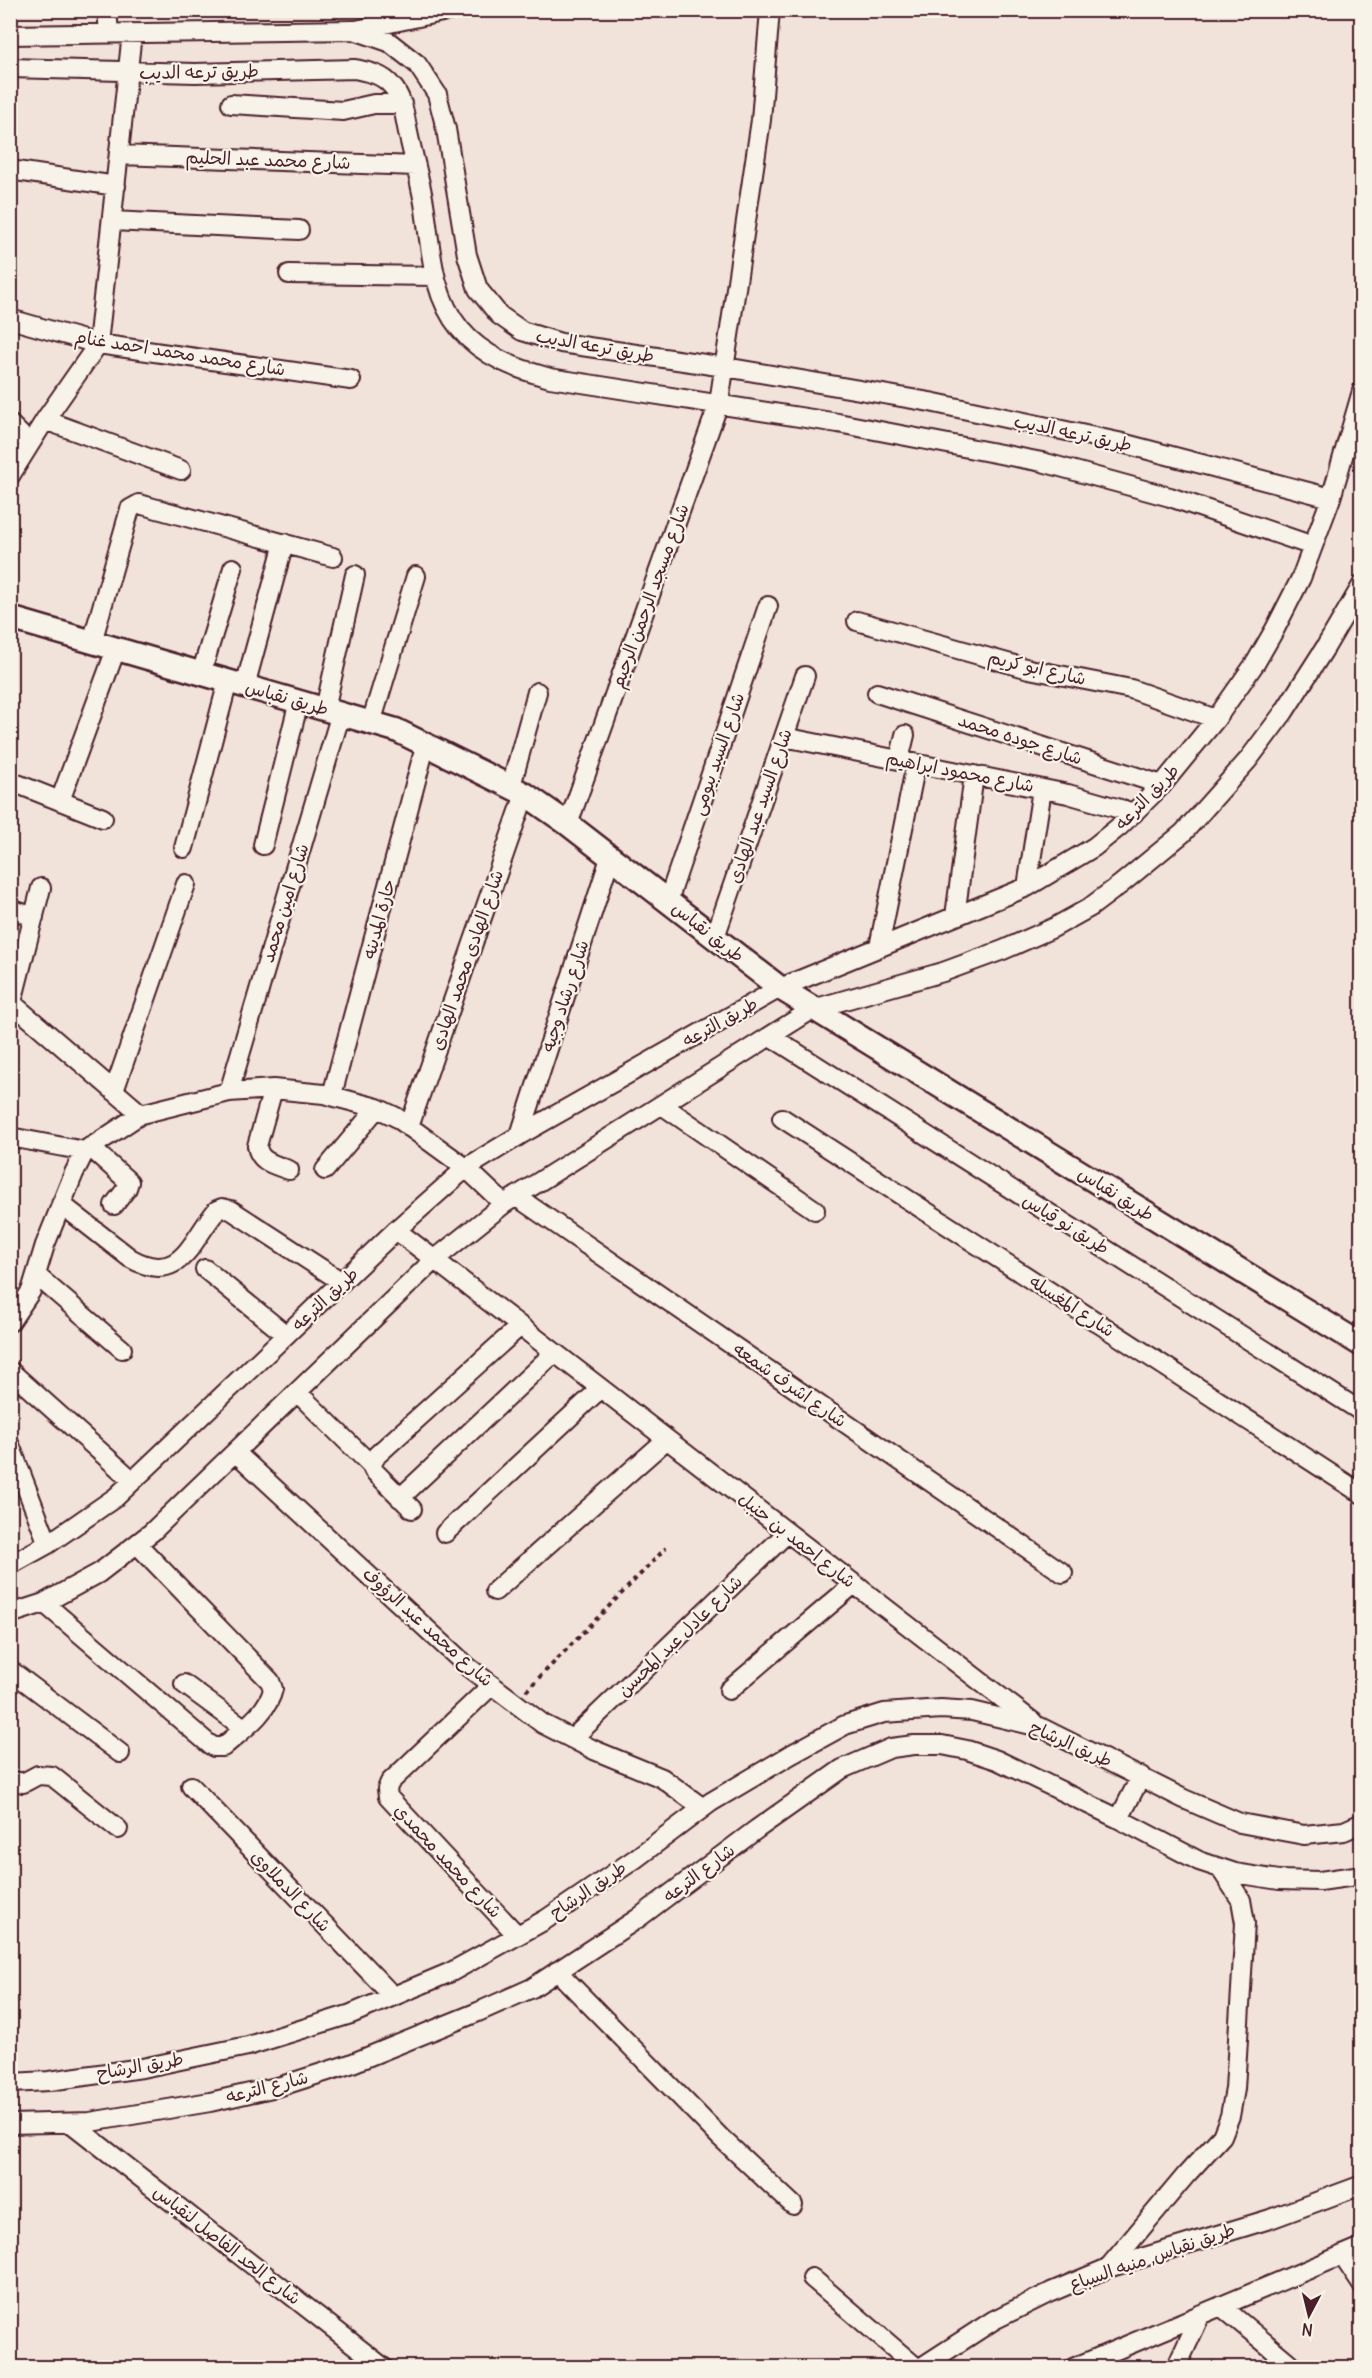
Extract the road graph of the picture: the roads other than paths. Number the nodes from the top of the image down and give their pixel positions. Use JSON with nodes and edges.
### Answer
{"nodes":[{"id":1,"x":107,"y":10,"type":"edge"},
{"id":2,"x":452,"y":10,"type":"edge"},
{"id":3,"x":770,"y":10,"type":"edge"},
{"id":4,"x":354,"y":30,"type":"junction"},
{"id":5,"x":109,"y":33,"type":"junction"},
{"id":6,"x":10,"y":35,"type":"edge"},
{"id":7,"x":132,"y":39,"type":"junction"},
{"id":8,"x":10,"y":68,"type":"edge"},
{"id":9,"x":129,"y":68,"type":"junction"},
{"id":10,"x":231,"y":104,"type":"dead end"},
{"id":11,"x":402,"y":104,"type":"junction"},
{"id":12,"x":120,"y":155,"type":"junction"},
{"id":13,"x":416,"y":166,"type":"junction"},
{"id":14,"x":10,"y":170,"type":"edge"},
{"id":15,"x":116,"y":186,"type":"junction"},
{"id":16,"x":112,"y":222,"type":"junction"},
{"id":17,"x":299,"y":230,"type":"dead end"},
{"id":18,"x":289,"y":274,"type":"dead end"},
{"id":19,"x":435,"y":276,"type":"junction"},
{"id":20,"x":10,"y":319,"type":"edge"},
{"id":21,"x":98,"y":344,"type":"junction"},
{"id":22,"x":725,"y":370,"type":"junction"},
{"id":23,"x":351,"y":380,"type":"dead end"},
{"id":24,"x":1362,"y":391,"type":"edge"},
{"id":25,"x":719,"y":399,"type":"junction"},
{"id":26,"x":45,"y":420,"type":"junction"},
{"id":27,"x":10,"y":424,"type":"edge"},
{"id":28,"x":30,"y":444,"type":"junction"},
{"id":29,"x":181,"y":470,"type":"dead end"},
{"id":30,"x":10,"y":476,"type":"edge"},
{"id":31,"x":1331,"y":498,"type":"junction"},
{"id":32,"x":284,"y":543,"type":"junction"},
{"id":33,"x":1313,"y":546,"type":"junction"},
{"id":34,"x":333,"y":557,"type":"dead end"},
{"id":35,"x":233,"y":568,"type":"dead end"},
{"id":36,"x":355,"y":575,"type":"dead end"},
{"id":37,"x":416,"y":576,"type":"dead end"},
{"id":38,"x":1362,"y":585,"type":"edge"},
{"id":39,"x":768,"y":606,"type":"dead end"},
{"id":40,"x":10,"y":618,"type":"edge"},
{"id":41,"x":857,"y":621,"type":"dead end"},
{"id":42,"x":92,"y":642,"type":"junction"},
{"id":43,"x":116,"y":649,"type":"junction"},
{"id":44,"x":201,"y":674,"type":"junction"},
{"id":45,"x":805,"y":676,"type":"dead end"},
{"id":46,"x":237,"y":684,"type":"junction"},
{"id":47,"x":537,"y":692,"type":"dead end"},
{"id":48,"x":878,"y":693,"type":"dead end"},
{"id":49,"x":298,"y":701,"type":"junction"},
{"id":50,"x":333,"y":711,"type":"junction"},
{"id":51,"x":1216,"y":719,"type":"junction"},
{"id":52,"x":371,"y":723,"type":"junction"},
{"id":53,"x":904,"y":735,"type":"dead end"},
{"id":54,"x":784,"y":736,"type":"junction"},
{"id":55,"x":426,"y":743,"type":"junction"},
{"id":56,"x":907,"y":762,"type":"junction"},
{"id":57,"x":974,"y":775,"type":"junction"},
{"id":58,"x":10,"y":782,"type":"edge"},
{"id":59,"x":1162,"y":785,"type":"junction"},
{"id":60,"x":1042,"y":789,"type":"junction"},
{"id":61,"x":518,"y":790,"type":"junction"},
{"id":62,"x":60,"y":801,"type":"junction"},
{"id":63,"x":1134,"y":813,"type":"junction"},
{"id":64,"x":103,"y":818,"type":"dead end"},
{"id":65,"x":568,"y":824,"type":"junction"},
{"id":66,"x":263,"y":845,"type":"dead end"},
{"id":67,"x":184,"y":848,"type":"dead end"},
{"id":68,"x":610,"y":858,"type":"junction"},
{"id":69,"x":186,"y":884,"type":"dead end"},
{"id":70,"x":1027,"y":887,"type":"junction"},
{"id":71,"x":41,"y":888,"type":"dead end"},
{"id":72,"x":669,"y":901,"type":"junction"},
{"id":73,"x":10,"y":909,"type":"edge"},
{"id":74,"x":955,"y":916,"type":"junction"},
{"id":75,"x":34,"y":917,"type":"junction"},
{"id":76,"x":715,"y":937,"type":"junction"},
{"id":77,"x":879,"y":947,"type":"junction"},
{"id":78,"x":780,"y":988,"type":"junction"},
{"id":79,"x":12,"y":1007,"type":"edge"},
{"id":80,"x":813,"y":1009,"type":"junction"},
{"id":81,"x":770,"y":1036,"type":"junction"},
{"id":82,"x":273,"y":1089,"type":"junction"},
{"id":83,"x":114,"y":1091,"type":"junction"},
{"id":84,"x":229,"y":1092,"type":"junction"},
{"id":85,"x":332,"y":1095,"type":"junction"},
{"id":86,"x":662,"y":1105,"type":"junction"},
{"id":87,"x":377,"y":1108,"type":"junction"},
{"id":88,"x":141,"y":1114,"type":"junction"},
{"id":89,"x":782,"y":1118,"type":"dead end"},
{"id":90,"x":409,"y":1127,"type":"junction"},
{"id":91,"x":520,"y":1135,"type":"junction"},
{"id":92,"x":10,"y":1137,"type":"edge"},
{"id":93,"x":87,"y":1149,"type":"junction"},
{"id":94,"x":466,"y":1168,"type":"junction"},
{"id":95,"x":289,"y":1170,"type":"dead end"},
{"id":96,"x":325,"y":1170,"type":"dead end"},
{"id":97,"x":511,"y":1200,"type":"junction"},
{"id":98,"x":61,"y":1204,"type":"junction"},
{"id":99,"x":114,"y":1205,"type":"dead end"},
{"id":100,"x":816,"y":1210,"type":"dead end"},
{"id":101,"x":396,"y":1230,"type":"junction"},
{"id":102,"x":434,"y":1260,"type":"junction"},
{"id":103,"x":205,"y":1269,"type":"dead end"},
{"id":104,"x":36,"y":1275,"type":"junction"},
{"id":105,"x":342,"y":1282,"type":"junction"},
{"id":106,"x":10,"y":1322,"type":"edge"},
{"id":107,"x":519,"y":1327,"type":"junction"},
{"id":108,"x":286,"y":1335,"type":"junction"},
{"id":109,"x":1362,"y":1345,"type":"edge"},
{"id":110,"x":122,"y":1349,"type":"dead end"},
{"id":111,"x":554,"y":1353,"type":"junction"},
{"id":112,"x":10,"y":1371,"type":"edge"},
{"id":113,"x":600,"y":1389,"type":"junction"},
{"id":114,"x":297,"y":1392,"type":"junction"},
{"id":115,"x":1362,"y":1412,"type":"edge"},
{"id":116,"x":666,"y":1440,"type":"junction"},
{"id":117,"x":10,"y":1445,"type":"edge"},
{"id":118,"x":235,"y":1452,"type":"junction"},
{"id":119,"x":371,"y":1465,"type":"junction"},
{"id":120,"x":133,"y":1481,"type":"junction"},
{"id":121,"x":1362,"y":1494,"type":"edge"},
{"id":122,"x":445,"y":1533,"type":"dead end"},
{"id":123,"x":787,"y":1533,"type":"junction"},
{"id":124,"x":48,"y":1544,"type":"junction"},
{"id":125,"x":137,"y":1544,"type":"junction"},
{"id":126,"x":10,"y":1566,"type":"edge"},
{"id":127,"x":1063,"y":1573,"type":"dead end"},
{"id":128,"x":854,"y":1584,"type":"junction"},
{"id":129,"x":495,"y":1591,"type":"dead end"},
{"id":130,"x":44,"y":1603,"type":"junction"},
{"id":131,"x":10,"y":1614,"type":"edge"},
{"id":132,"x":10,"y":1670,"type":"edge"},
{"id":133,"x":184,"y":1684,"type":"dead end"},
{"id":134,"x":492,"y":1685,"type":"junction"},
{"id":135,"x":729,"y":1690,"type":"dead end"},
{"id":136,"x":1040,"y":1727,"type":"junction"},
{"id":137,"x":239,"y":1732,"type":"junction"},
{"id":138,"x":572,"y":1738,"type":"junction"},
{"id":139,"x":120,"y":1753,"type":"dead end"},
{"id":140,"x":10,"y":1780,"type":"edge"},
{"id":141,"x":1138,"y":1782,"type":"junction"},
{"id":142,"x":191,"y":1786,"type":"dead end"},
{"id":143,"x":703,"y":1808,"type":"junction"},
{"id":144,"x":1122,"y":1813,"type":"junction"},
{"id":145,"x":1362,"y":1823,"type":"edge"},
{"id":146,"x":118,"y":1829,"type":"dead end"},
{"id":147,"x":1220,"y":1868,"type":"junction"},
{"id":148,"x":1362,"y":1875,"type":"edge"},
{"id":149,"x":517,"y":1935,"type":"junction"},
{"id":150,"x":557,"y":1971,"type":"junction"},
{"id":151,"x":392,"y":1995,"type":"junction"},
{"id":152,"x":10,"y":2083,"type":"edge"},
{"id":153,"x":71,"y":2123,"type":"junction"},
{"id":154,"x":18,"y":2124,"type":"edge"},
{"id":155,"x":1362,"y":2185,"type":"edge"},
{"id":156,"x":793,"y":2205,"type":"dead end"},
{"id":157,"x":1362,"y":2247,"type":"edge"},
{"id":158,"x":1342,"y":2256,"type":"junction"},
{"id":159,"x":1108,"y":2268,"type":"junction"},
{"id":160,"x":812,"y":2278,"type":"dead end"},
{"id":161,"x":1362,"y":2284,"type":"edge"},
{"id":162,"x":1221,"y":2306,"type":"junction"},
{"id":163,"x":1201,"y":2314,"type":"junction"},
{"id":164,"x":384,"y":2367,"type":"edge"},
{"id":165,"x":919,"y":2367,"type":"edge"},
{"id":166,"x":1073,"y":2367,"type":"edge"},
{"id":167,"x":1176,"y":2367,"type":"edge"},
{"id":168,"x":1295,"y":2367,"type":"edge"}],
"edges":[{"from":1,"to":5,"type":"street"},
{"from":2,"to":4,"type":"street"},
{"from":3,"to":22,"type":"street","name":"شارع مسجد الرحمن الرحيم"},
{"from":4,"to":7,"type":"street","name":"طريق ترعه الديب"},
{"from":4,"to":22,"type":"street","name":"طريق ترعه الديب"},
{"from":5,"to":6,"type":"street","name":"طريق ترعه الديب"},
{"from":5,"to":7,"type":"street","name":"طريق ترعه الديب"},
{"from":7,"to":9,"type":"street"},
{"from":8,"to":9,"type":"street","name":"طريق ترعه الديب"},
{"from":9,"to":11,"type":"street","name":"طريق ترعه الديب"},
{"from":9,"to":12,"type":"street"},
{"from":10,"to":11,"type":"street"},
{"from":11,"to":13,"type":"street","name":"طريق ترعه الديب"},
{"from":12,"to":13,"type":"street","name":"شارع محمد عبد الحليم"},
{"from":12,"to":15,"type":"street"},
{"from":13,"to":19,"type":"street","name":"طريق ترعه الديب"},
{"from":14,"to":15,"type":"street"},
{"from":15,"to":16,"type":"street"},
{"from":16,"to":17,"type":"street"},
{"from":16,"to":21,"type":"street"},
{"from":18,"to":19,"type":"street"},
{"from":19,"to":25,"type":"street","name":"طريق ترعه الديب"},
{"from":20,"to":21,"type":"street","name":"شارع محمد محمد احمد غنام"},
{"from":21,"to":23,"type":"street","name":"شارع محمد محمد احمد غنام"},
{"from":21,"to":26,"type":"street"},
{"from":22,"to":25,"type":"street","name":"شارع مسجد الرحمن الرحيم"},
{"from":22,"to":31,"type":"street","name":"طريق ترعه الديب"},
{"from":24,"to":31,"type":"street","name":"طريق الترعه"},
{"from":25,"to":33,"type":"street","name":"طريق ترعه الديب"},
{"from":25,"to":65,"type":"street","name":"شارع مسجد الرحمن الرحيم"},
{"from":26,"to":28,"type":"street"},
{"from":26,"to":29,"type":"street"},
{"from":27,"to":28,"type":"street"},
{"from":28,"to":30,"type":"street"},
{"from":31,"to":33,"type":"street","name":"طريق الترعه"},
{"from":32,"to":34,"type":"street"},
{"from":32,"to":42,"type":"street"},
{"from":32,"to":46,"type":"street"},
{"from":33,"to":51,"type":"street","name":"طريق الترعه"},
{"from":35,"to":44,"type":"street"},
{"from":36,"to":50,"type":"street","name":"شارع امين محمد"},
{"from":37,"to":52,"type":"street"},
{"from":38,"to":80,"type":"street","name":"طريق الترعه"},
{"from":39,"to":72,"type":"street","name":"شارع السيد بيومى"},
{"from":40,"to":42,"type":"street","name":"طريق نقباس"},
{"from":41,"to":51,"type":"street","name":"شارع ابو كريم"},
{"from":42,"to":43,"type":"street","name":"طريق نقباس"},
{"from":43,"to":44,"type":"street","name":"طريق نقباس"},
{"from":43,"to":62,"type":"street"},
{"from":44,"to":46,"type":"street","name":"طريق نقباس"},
{"from":45,"to":54,"type":"street","name":"شارع السيد عبد الهادى"},
{"from":46,"to":49,"type":"street","name":"طريق نقباس"},
{"from":46,"to":67,"type":"street"},
{"from":47,"to":61,"type":"street","name":"شارع الهادى محمد الهادى"},
{"from":48,"to":59,"type":"street","name":"شارع جوده محمد"},
{"from":49,"to":50,"type":"street","name":"طريق نقباس"},
{"from":49,"to":66,"type":"street"},
{"from":50,"to":52,"type":"street","name":"طريق نقباس"},
{"from":50,"to":84,"type":"street","name":"شارع امين محمد"},
{"from":51,"to":59,"type":"street","name":"طريق الترعه"},
{"from":52,"to":55,"type":"street","name":"طريق نقباس"},
{"from":53,"to":56,"type":"street"},
{"from":54,"to":56,"type":"street","name":"شارع محمود ابراهيم"},
{"from":54,"to":76,"type":"street","name":"شارع السيد عبد الهادى"},
{"from":55,"to":61,"type":"street","name":"طريق نقباس"},
{"from":55,"to":85,"type":"street","name":"حارة المدينه"},
{"from":56,"to":57,"type":"street","name":"شارع محمود ابراهيم"},
{"from":56,"to":77,"type":"street"},
{"from":57,"to":60,"type":"street","name":"شارع محمود ابراهيم"},
{"from":57,"to":74,"type":"street"},
{"from":58,"to":62,"type":"street"},
{"from":59,"to":63,"type":"street","name":"طريق الترعه"},
{"from":60,"to":63,"type":"street","name":"شارع محمود ابراهيم"},
{"from":60,"to":70,"type":"street"},
{"from":61,"to":65,"type":"street","name":"طريق نقباس"},
{"from":61,"to":90,"type":"street","name":"شارع الهادى محمد الهادى"},
{"from":62,"to":64,"type":"street"},
{"from":63,"to":70,"type":"street","name":"طريق الترعه"},
{"from":65,"to":68,"type":"street","name":"طريق نقباس"},
{"from":68,"to":72,"type":"street","name":"طريق نقباس"},
{"from":68,"to":91,"type":"street","name":"شارع رشاد وجيه"},
{"from":69,"to":83,"type":"street"},
{"from":70,"to":74,"type":"street","name":"طريق الترعه"},
{"from":71,"to":75,"type":"street"},
{"from":72,"to":76,"type":"street","name":"طريق نقباس"},
{"from":73,"to":75,"type":"street"},
{"from":74,"to":77,"type":"street","name":"طريق الترعه"},
{"from":75,"to":79,"type":"street"},
{"from":76,"to":78,"type":"street","name":"طريق نقباس"},
{"from":77,"to":78,"type":"street","name":"طريق الترعه"},
{"from":78,"to":80,"type":"street","name":"طريق نقباس"},
{"from":78,"to":91,"type":"street","name":"طريق الترعه"},
{"from":79,"to":83,"type":"street"},
{"from":80,"to":81,"type":"street","name":"طريق الترعه"},
{"from":80,"to":109,"type":"street","name":"طريق نقباس"},
{"from":81,"to":86,"type":"street","name":"طريق الترعه"},
{"from":81,"to":115,"type":"street","name":"طريق نو قياس"},
{"from":82,"to":84,"type":"street","name":"شارع اشرف شمعه"},
{"from":82,"to":85,"type":"street","name":"شارع اشرف شمعه"},
{"from":82,"to":95,"type":"street"},
{"from":83,"to":88,"type":"street"},
{"from":84,"to":88,"type":"street","name":"شارع اشرف شمعه"},
{"from":85,"to":87,"type":"street","name":"شارع اشرف شمعه"},
{"from":86,"to":97,"type":"street","name":"طريق الترعه"},
{"from":86,"to":100,"type":"street"},
{"from":87,"to":90,"type":"street","name":"شارع اشرف شمعه"},
{"from":87,"to":96,"type":"street"},
{"from":88,"to":93,"type":"street","name":"شارع اشرف شمعه"},
{"from":89,"to":121,"type":"street","name":"شارع المغسله"},
{"from":90,"to":94,"type":"street","name":"شارع اشرف شمعه"},
{"from":91,"to":94,"type":"street","name":"طريق الترعه"},
{"from":92,"to":93,"type":"street"},
{"from":93,"to":98,"type":"street"},
{"from":93,"to":99,"type":"street"},
{"from":94,"to":97,"type":"street","name":"شارع اشرف شمعه"},
{"from":94,"to":101,"type":"street","name":"طريق الترعه"},
{"from":97,"to":102,"type":"street","name":"طريق الترعه"},
{"from":97,"to":127,"type":"street","name":"شارع اشرف شمعه"},
{"from":98,"to":104,"type":"street"},
{"from":98,"to":105,"type":"street"},
{"from":101,"to":102,"type":"street","name":"شارع احمد بن حنبل"},
{"from":101,"to":105,"type":"street","name":"طريق الترعه"},
{"from":102,"to":107,"type":"street","name":"شارع احمد بن حنبل"},
{"from":102,"to":114,"type":"street","name":"طريق الترعه"},
{"from":103,"to":108,"type":"street"},
{"from":104,"to":106,"type":"street"},
{"from":104,"to":110,"type":"street"},
{"from":105,"to":108,"type":"street","name":"طريق الترعه"},
{"from":107,"to":111,"type":"street","name":"شارع احمد بن حنبل"},
{"from":107,"to":119,"type":"street"},
{"from":108,"to":120,"type":"street","name":"طريق الترعه"},
{"from":111,"to":113,"type":"street","name":"شارع احمد بن حنبل"},
{"from":111,"to":119,"type":"street"},
{"from":112,"to":120,"type":"street"},
{"from":113,"to":116,"type":"street","name":"شارع احمد بن حنبل"},
{"from":113,"to":122,"type":"street"},
{"from":114,"to":118,"type":"street","name":"طريق الترعه"},
{"from":114,"to":119,"type":"street"},
{"from":116,"to":123,"type":"street","name":"شارع احمد بن حنبل"},
{"from":116,"to":129,"type":"street"},
{"from":117,"to":124,"type":"street"},
{"from":118,"to":125,"type":"street","name":"طريق الترعه"},
{"from":118,"to":134,"type":"street","name":"شارع محمد عبد الرؤوف"},
{"from":120,"to":124,"type":"street","name":"طريق الترعه"},
{"from":123,"to":128,"type":"street","name":"شارع احمد بن حنبل"},
{"from":123,"to":138,"type":"street","name":"شارع عادل عبد المحسن"},
{"from":124,"to":126,"type":"street","name":"طريق الترعه"},
{"from":125,"to":130,"type":"street","name":"طريق الترعه"},
{"from":125,"to":137,"type":"street"},
{"from":128,"to":135,"type":"street"},
{"from":128,"to":136,"type":"street","name":"شارع احمد بن حنبل"},
{"from":130,"to":131,"type":"street","name":"طريق الترعه"},
{"from":130,"to":137,"type":"street"},
{"from":132,"to":139,"type":"street"},
{"from":133,"to":137,"type":"street"},
{"from":134,"to":138,"type":"street","name":"شارع محمد عبد الرؤوف"},
{"from":134,"to":149,"type":"street","name":"شارع محمد محمدي"},
{"from":136,"to":141,"type":"street","name":"طريق الرشاح"},
{"from":136,"to":143,"type":"street","name":"طريق الرشاح"},
{"from":138,"to":143,"type":"street","name":"شارع محمد عبد الرؤوف"},
{"from":140,"to":146,"type":"street"},
{"from":141,"to":144,"type":"street"},
{"from":141,"to":145,"type":"street"},
{"from":142,"to":151,"type":"street","name":"شارع الدملاوى"},
{"from":143,"to":149,"type":"street","name":"طريق الرشاح"},
{"from":144,"to":147,"type":"street","name":"شارع الترعه"},
{"from":144,"to":150,"type":"street","name":"شارع الترعه"},
{"from":147,"to":148,"type":"street","name":"شارع الترعه"},
{"from":147,"to":159,"type":"street"},
{"from":149,"to":151,"type":"street","name":"طريق الرشاح"},
{"from":150,"to":153,"type":"street","name":"شارع الترعه"},
{"from":150,"to":156,"type":"street"},
{"from":151,"to":152,"type":"street","name":"طريق الرشاح"},
{"from":153,"to":154,"type":"street","name":"شارع الترعه"},
{"from":153,"to":164,"type":"street","name":"شارع الحد الفاصل لنقباس"},
{"from":155,"to":159,"type":"street","name":"طريق نقباس, منيه السباع"},
{"from":157,"to":158,"type":"street"},
{"from":158,"to":161,"type":"street"},
{"from":158,"to":162,"type":"street"},
{"from":159,"to":165,"type":"street","name":"طريق نقباس, منيه السباع"},
{"from":160,"to":165,"type":"street"},
{"from":162,"to":163,"type":"street"},
{"from":162,"to":168,"type":"street"},
{"from":163,"to":166,"type":"street"},
{"from":163,"to":167,"type":"street"}]}
